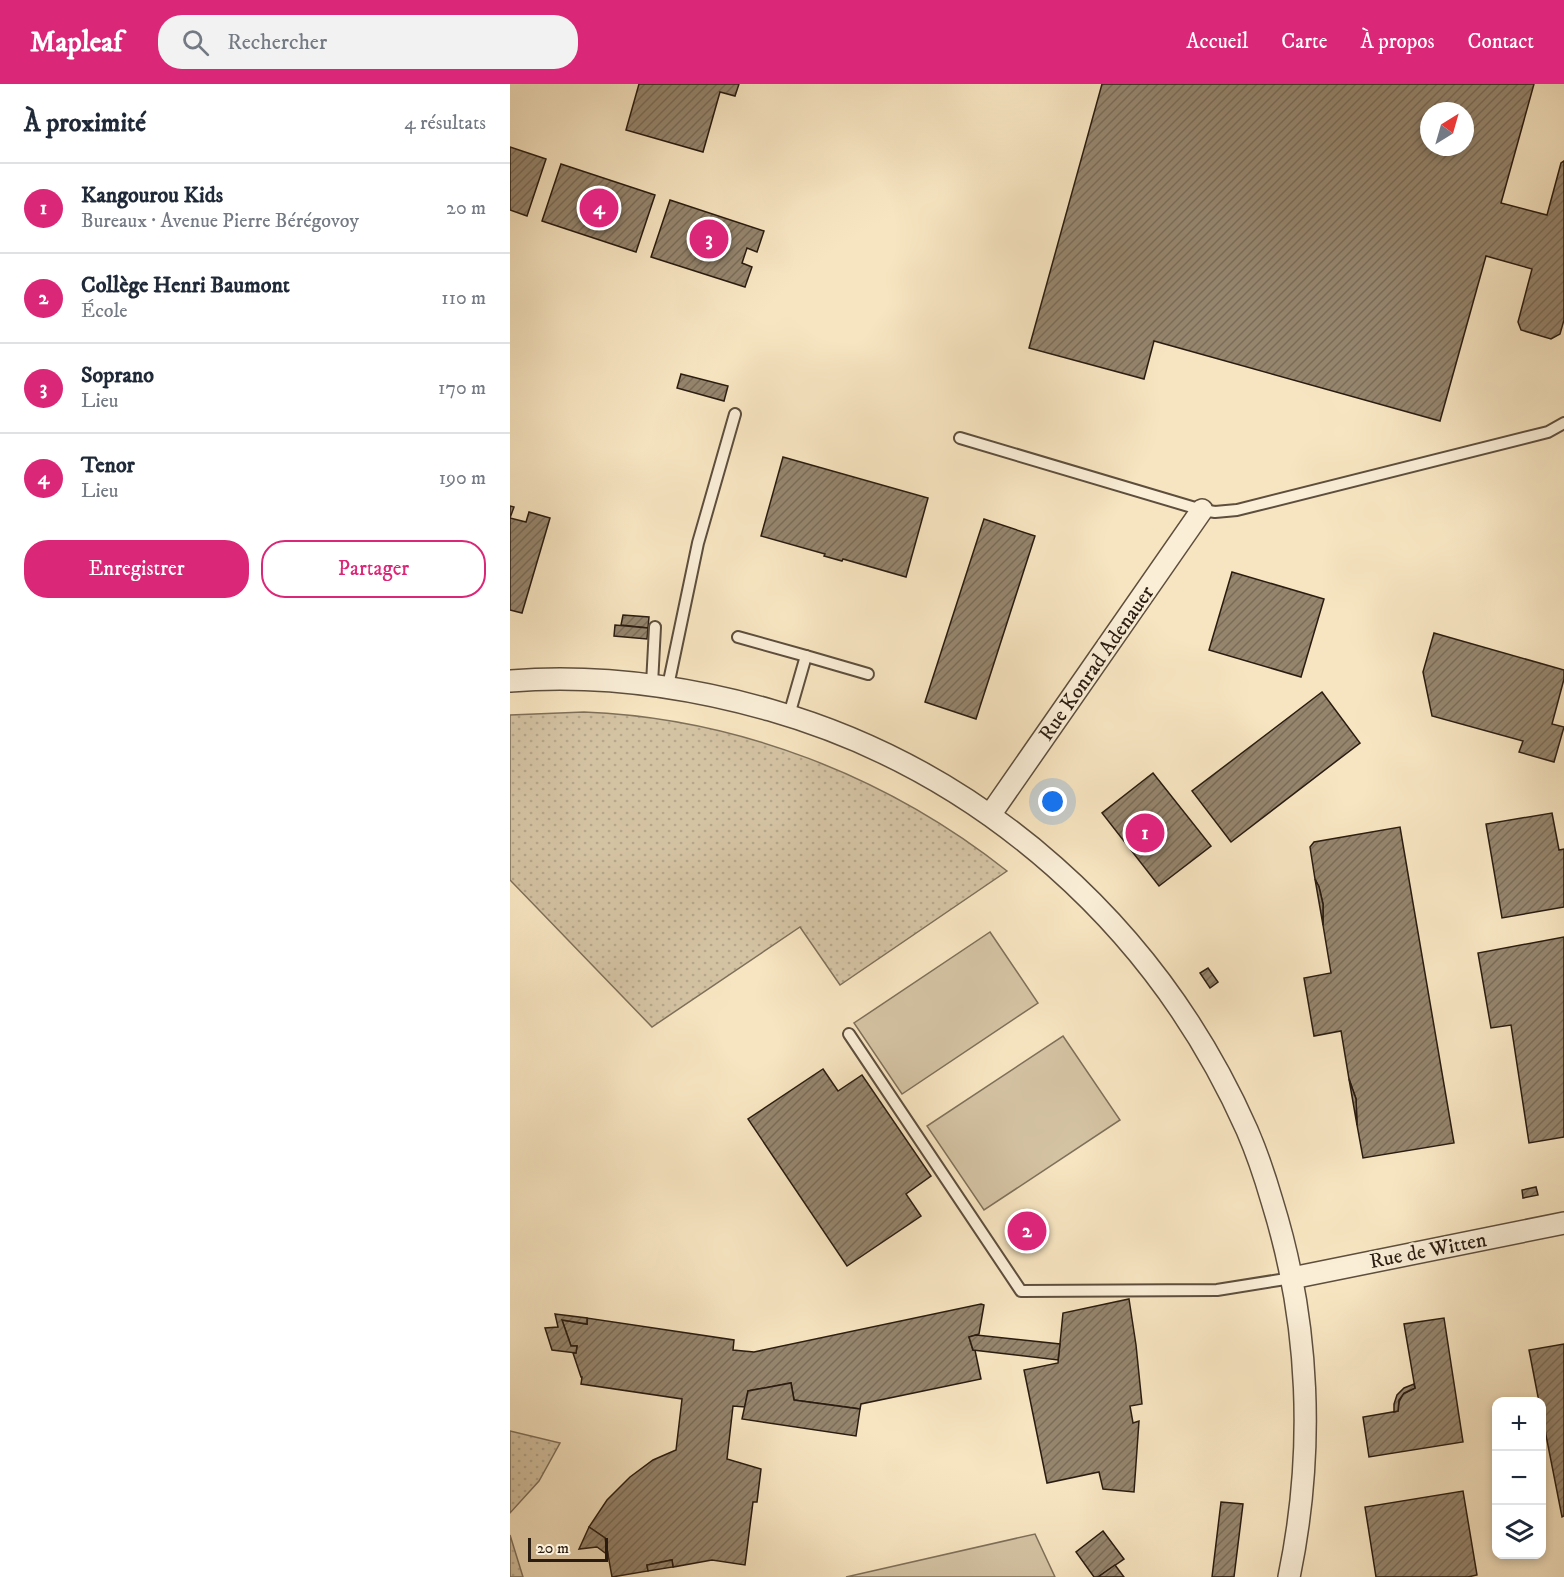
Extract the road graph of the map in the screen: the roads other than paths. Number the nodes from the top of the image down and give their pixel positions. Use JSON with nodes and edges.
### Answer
{"nodes":[{"id":1,"x":735,"y":414,"type":"dead end"},
{"id":2,"x":1564,"y":423,"type":"edge"},
{"id":3,"x":960,"y":438,"type":"dead end"},
{"id":4,"x":1202,"y":510,"type":"junction"},
{"id":5,"x":655,"y":627,"type":"dead end"},
{"id":6,"x":738,"y":637,"type":"dead end"},
{"id":7,"x":806,"y":656,"type":"junction"},
{"id":8,"x":868,"y":674,"type":"dead end"},
{"id":9,"x":510,"y":681,"type":"edge"},
{"id":10,"x":660,"y":685,"type":"junction"},
{"id":11,"x":789,"y":715,"type":"junction"},
{"id":12,"x":990,"y":815,"type":"junction"},
{"id":13,"x":849,"y":1034,"type":"dead end"},
{"id":14,"x":1564,"y":1222,"type":"edge"},
{"id":15,"x":1292,"y":1278,"type":"junction"},
{"id":16,"x":1289,"y":1577,"type":"edge"}],
"edges":[{"from":1,"to":10,"type":"lane"},
{"from":2,"to":4,"type":"lane"},
{"from":3,"to":4,"type":"lane"},
{"from":4,"to":12,"type":"street","name":"Rue Konrad Adenauer"},
{"from":5,"to":10,"type":"lane"},
{"from":6,"to":7,"type":"lane"},
{"from":7,"to":8,"type":"lane"},
{"from":7,"to":11,"type":"lane"},
{"from":9,"to":10,"type":"street"},
{"from":10,"to":11,"type":"street"},
{"from":11,"to":12,"type":"street"},
{"from":12,"to":15,"type":"street"},
{"from":13,"to":15,"type":"lane"},
{"from":14,"to":15,"type":"street","name":"Rue de Witten"},
{"from":15,"to":16,"type":"street"}]}
